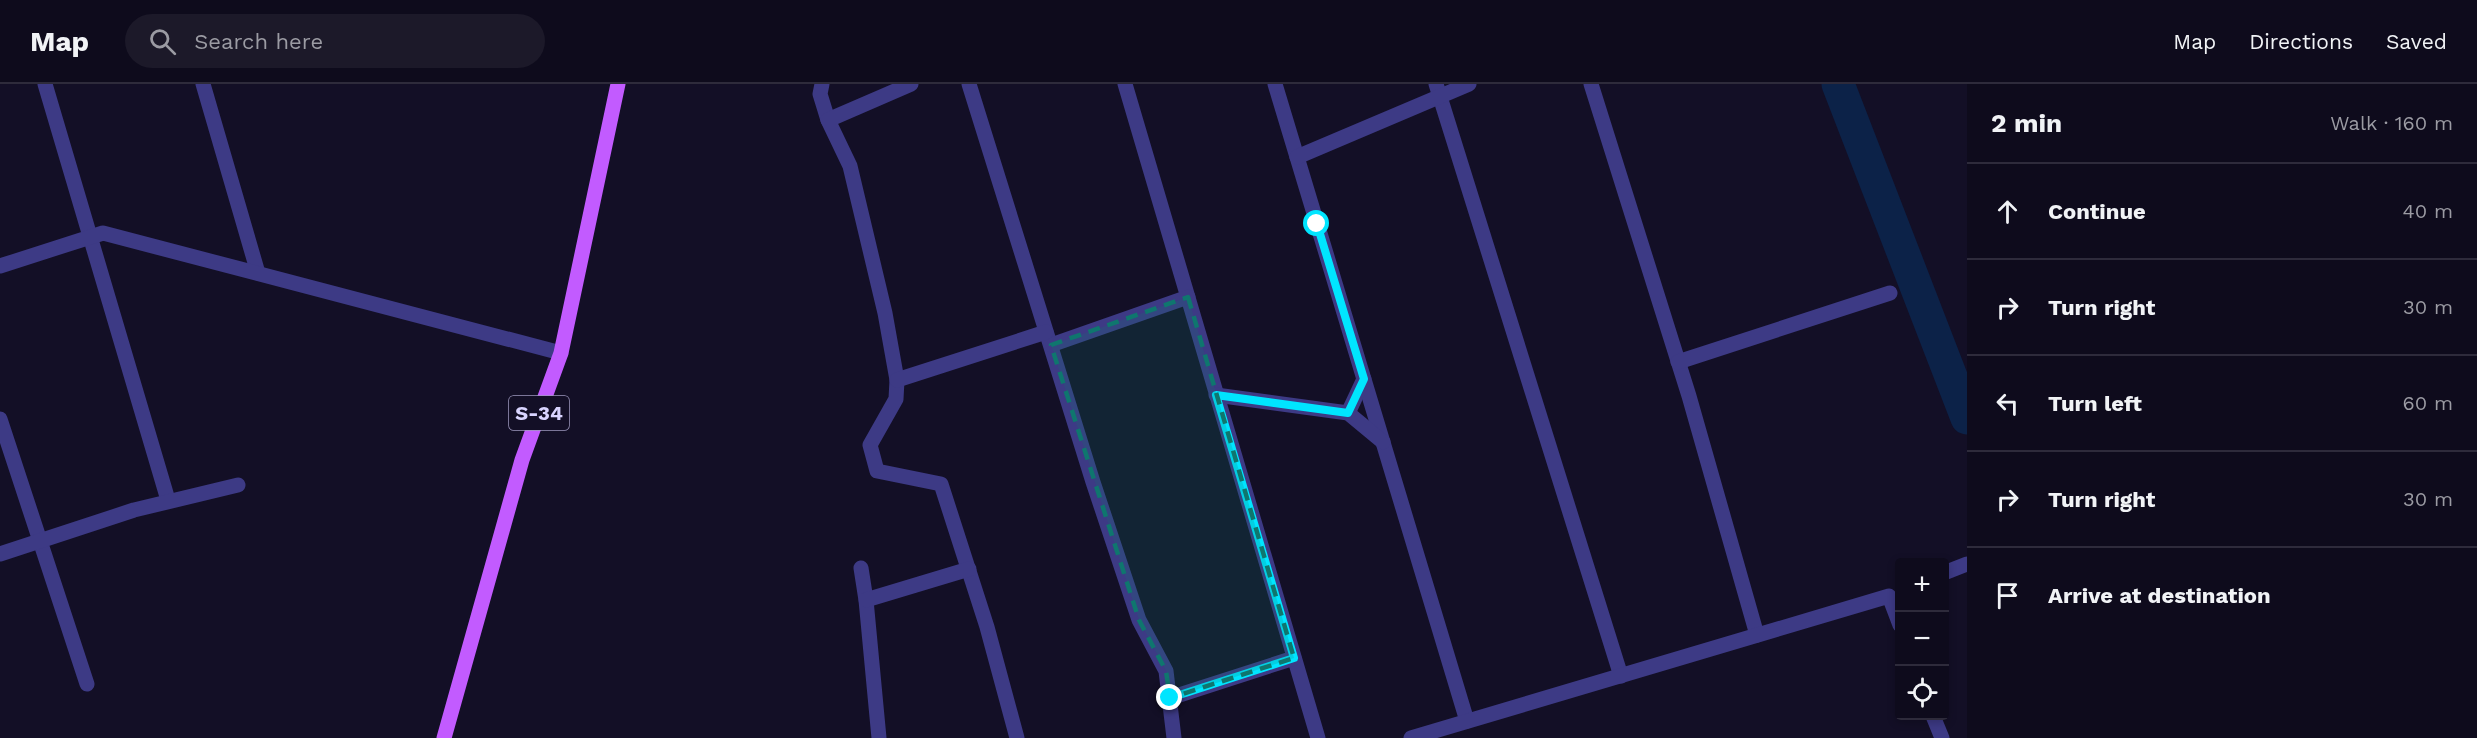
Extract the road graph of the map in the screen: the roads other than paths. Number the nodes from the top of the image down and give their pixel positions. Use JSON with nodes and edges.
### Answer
{"nodes":[{"id":1,"x":45,"y":84,"type":"edge"},
{"id":2,"x":203,"y":84,"type":"edge"},
{"id":3,"x":618,"y":84,"type":"edge"},
{"id":4,"x":822,"y":84,"type":"edge"},
{"id":5,"x":911,"y":84,"type":"edge"},
{"id":6,"x":969,"y":84,"type":"edge"},
{"id":7,"x":1125,"y":84,"type":"edge"},
{"id":8,"x":1275,"y":84,"type":"edge"},
{"id":9,"x":1469,"y":84,"type":"edge"},
{"id":10,"x":1591,"y":84,"type":"edge"},
{"id":11,"x":1438,"y":90,"type":"edge"},
{"id":12,"x":828,"y":120,"type":"junction"},
{"id":13,"x":1297,"y":157,"type":"junction"},
{"id":14,"x":90,"y":237,"type":"junction"},
{"id":15,"x":0,"y":266,"type":"edge"},
{"id":16,"x":258,"y":273,"type":"junction"},
{"id":17,"x":1890,"y":293,"type":"dead end"},
{"id":18,"x":1188,"y":297,"type":"junction"},
{"id":19,"x":1049,"y":338,"type":"junction"},
{"id":20,"x":561,"y":353,"type":"junction"},
{"id":21,"x":1678,"y":362,"type":"junction"},
{"id":22,"x":1364,"y":379,"type":"junction"},
{"id":23,"x":897,"y":380,"type":"junction"},
{"id":24,"x":1216,"y":395,"type":"junction"},
{"id":25,"x":1348,"y":413,"type":"junction"},
{"id":26,"x":0,"y":419,"type":"edge"},
{"id":27,"x":1383,"y":442,"type":"junction"},
{"id":28,"x":238,"y":485,"type":"dead end"},
{"id":29,"x":168,"y":500,"type":"junction"},
{"id":30,"x":40,"y":541,"type":"junction"},
{"id":31,"x":0,"y":554,"type":"edge"},
{"id":32,"x":861,"y":568,"type":"dead end"},
{"id":33,"x":969,"y":569,"type":"junction"},
{"id":34,"x":1894,"y":594,"type":"edge"},
{"id":35,"x":866,"y":600,"type":"junction"},
{"id":36,"x":1897,"y":612,"type":"edge"},
{"id":37,"x":1757,"y":635,"type":"junction"},
{"id":38,"x":1294,"y":658,"type":"junction"},
{"id":39,"x":1621,"y":676,"type":"junction"},
{"id":40,"x":87,"y":684,"type":"dead end"},
{"id":41,"x":1170,"y":698,"type":"junction"},
{"id":42,"x":1935,"y":720,"type":"edge"},
{"id":43,"x":1467,"y":721,"type":"junction"},
{"id":44,"x":444,"y":738,"type":"edge"},
{"id":45,"x":879,"y":738,"type":"edge"},
{"id":46,"x":1017,"y":738,"type":"edge"},
{"id":47,"x":1174,"y":738,"type":"edge"},
{"id":48,"x":1318,"y":738,"type":"edge"},
{"id":49,"x":1411,"y":738,"type":"edge"},
{"id":50,"x":1942,"y":738,"type":"edge"}],
"edges":[{"from":1,"to":14,"type":"street"},
{"from":2,"to":16,"type":"street"},
{"from":3,"to":20,"type":"main road","number":"S-34"},
{"from":4,"to":12,"type":"street"},
{"from":5,"to":12,"type":"street"},
{"from":6,"to":19,"type":"street"},
{"from":7,"to":18,"type":"street"},
{"from":8,"to":13,"type":"street"},
{"from":9,"to":11,"type":"street"},
{"from":10,"to":21,"type":"street"},
{"from":11,"to":13,"type":"street"},
{"from":11,"to":39,"type":"street"},
{"from":12,"to":23,"type":"street"},
{"from":13,"to":22,"type":"street"},
{"from":14,"to":15,"type":"street"},
{"from":14,"to":16,"type":"street"},
{"from":14,"to":29,"type":"street"},
{"from":16,"to":20,"type":"street"},
{"from":17,"to":21,"type":"street"},
{"from":18,"to":19,"type":"street"},
{"from":18,"to":24,"type":"street"},
{"from":19,"to":23,"type":"street"},
{"from":19,"to":41,"type":"street"},
{"from":20,"to":44,"type":"main road","number":"S-34"},
{"from":21,"to":37,"type":"street"},
{"from":22,"to":25,"type":"street"},
{"from":22,"to":27,"type":"street"},
{"from":23,"to":33,"type":"street"},
{"from":24,"to":25,"type":"street"},
{"from":24,"to":38,"type":"street"},
{"from":25,"to":27,"type":"street"},
{"from":26,"to":30,"type":"street"},
{"from":27,"to":43,"type":"street"},
{"from":28,"to":29,"type":"street"},
{"from":29,"to":30,"type":"street"},
{"from":30,"to":31,"type":"street"},
{"from":30,"to":40,"type":"street"},
{"from":32,"to":35,"type":"street"},
{"from":33,"to":35,"type":"street"},
{"from":33,"to":46,"type":"street"},
{"from":34,"to":36,"type":"street"},
{"from":34,"to":37,"type":"street"},
{"from":35,"to":45,"type":"street"},
{"from":37,"to":39,"type":"street"},
{"from":38,"to":41,"type":"street"},
{"from":38,"to":48,"type":"street"},
{"from":39,"to":43,"type":"street"},
{"from":41,"to":47,"type":"street"},
{"from":42,"to":50,"type":"street"},
{"from":43,"to":49,"type":"street"}]}
